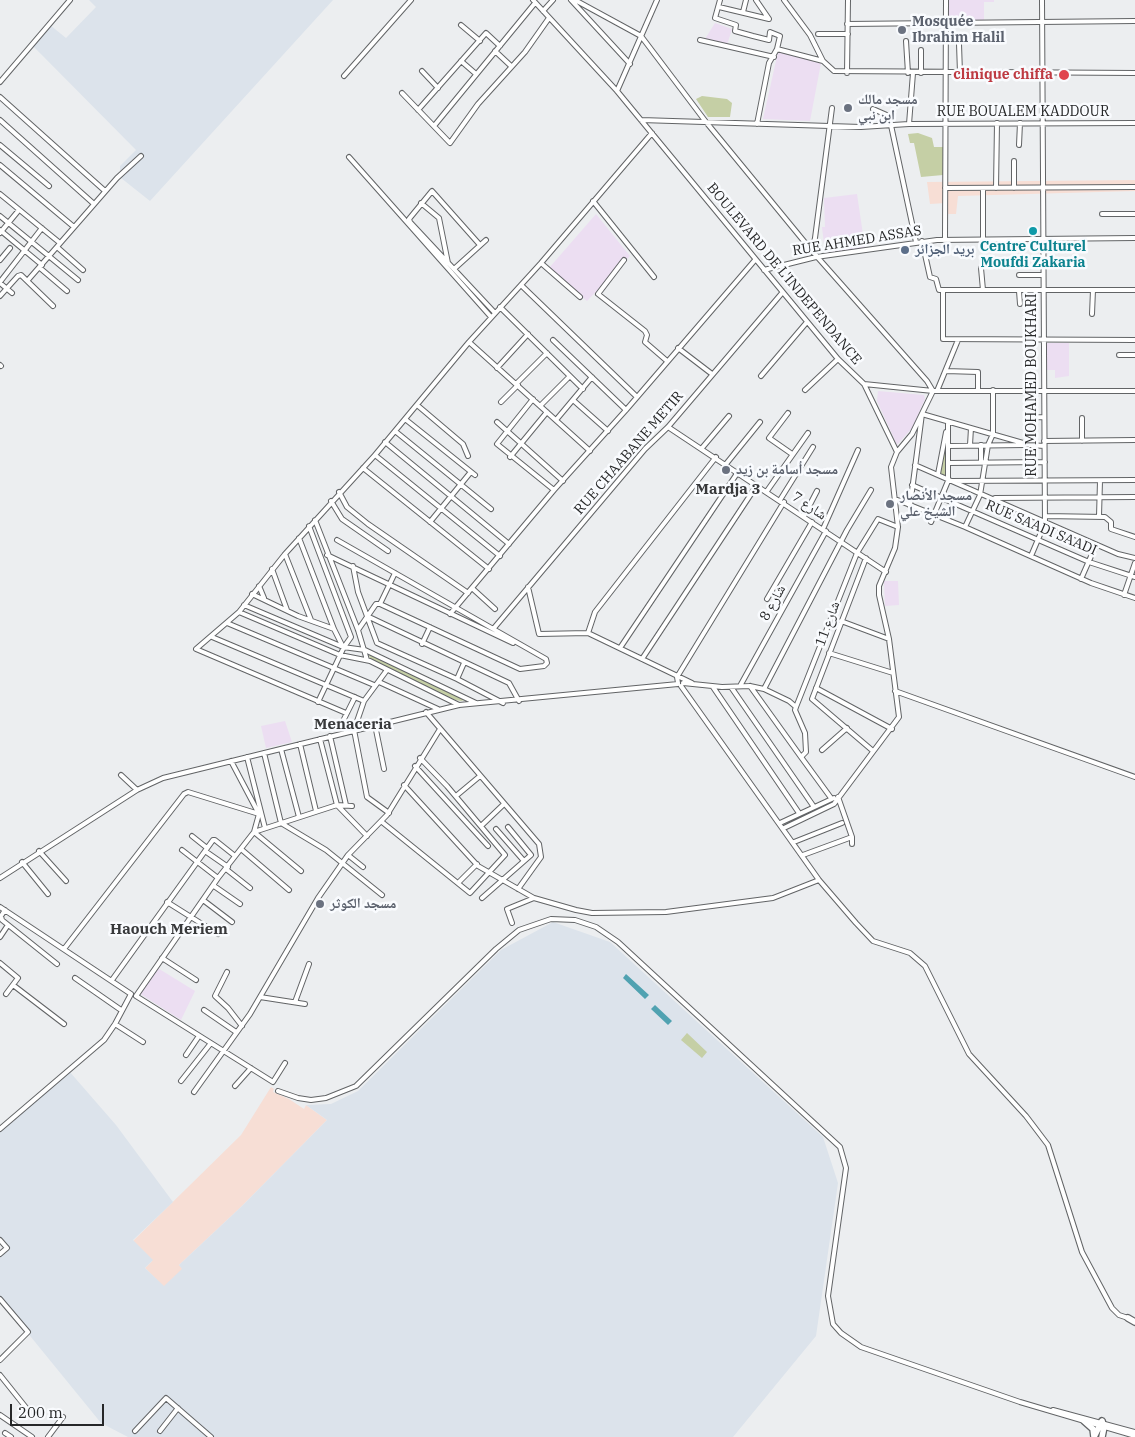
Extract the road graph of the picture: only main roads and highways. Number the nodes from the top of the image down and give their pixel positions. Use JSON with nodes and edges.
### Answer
{"nodes":[{"id":1,"x":1135,"y":1316,"type":"edge"},
{"id":2,"x":1135,"y":1322,"type":"edge"},
{"id":3,"x":1084,"y":1421,"type":"road end"},
{"id":4,"x":1112,"y":1430,"type":"road end"},
{"id":5,"x":1102,"y":1436,"type":"edge"},
{"id":6,"x":1094,"y":1437,"type":"edge"}],
"edges":[{"from":1,"to":2,"type":"highway"},
{"from":3,"to":6,"type":"highway"},
{"from":4,"to":5,"type":"highway"},
{"from":5,"to":6,"type":"highway"}]}
